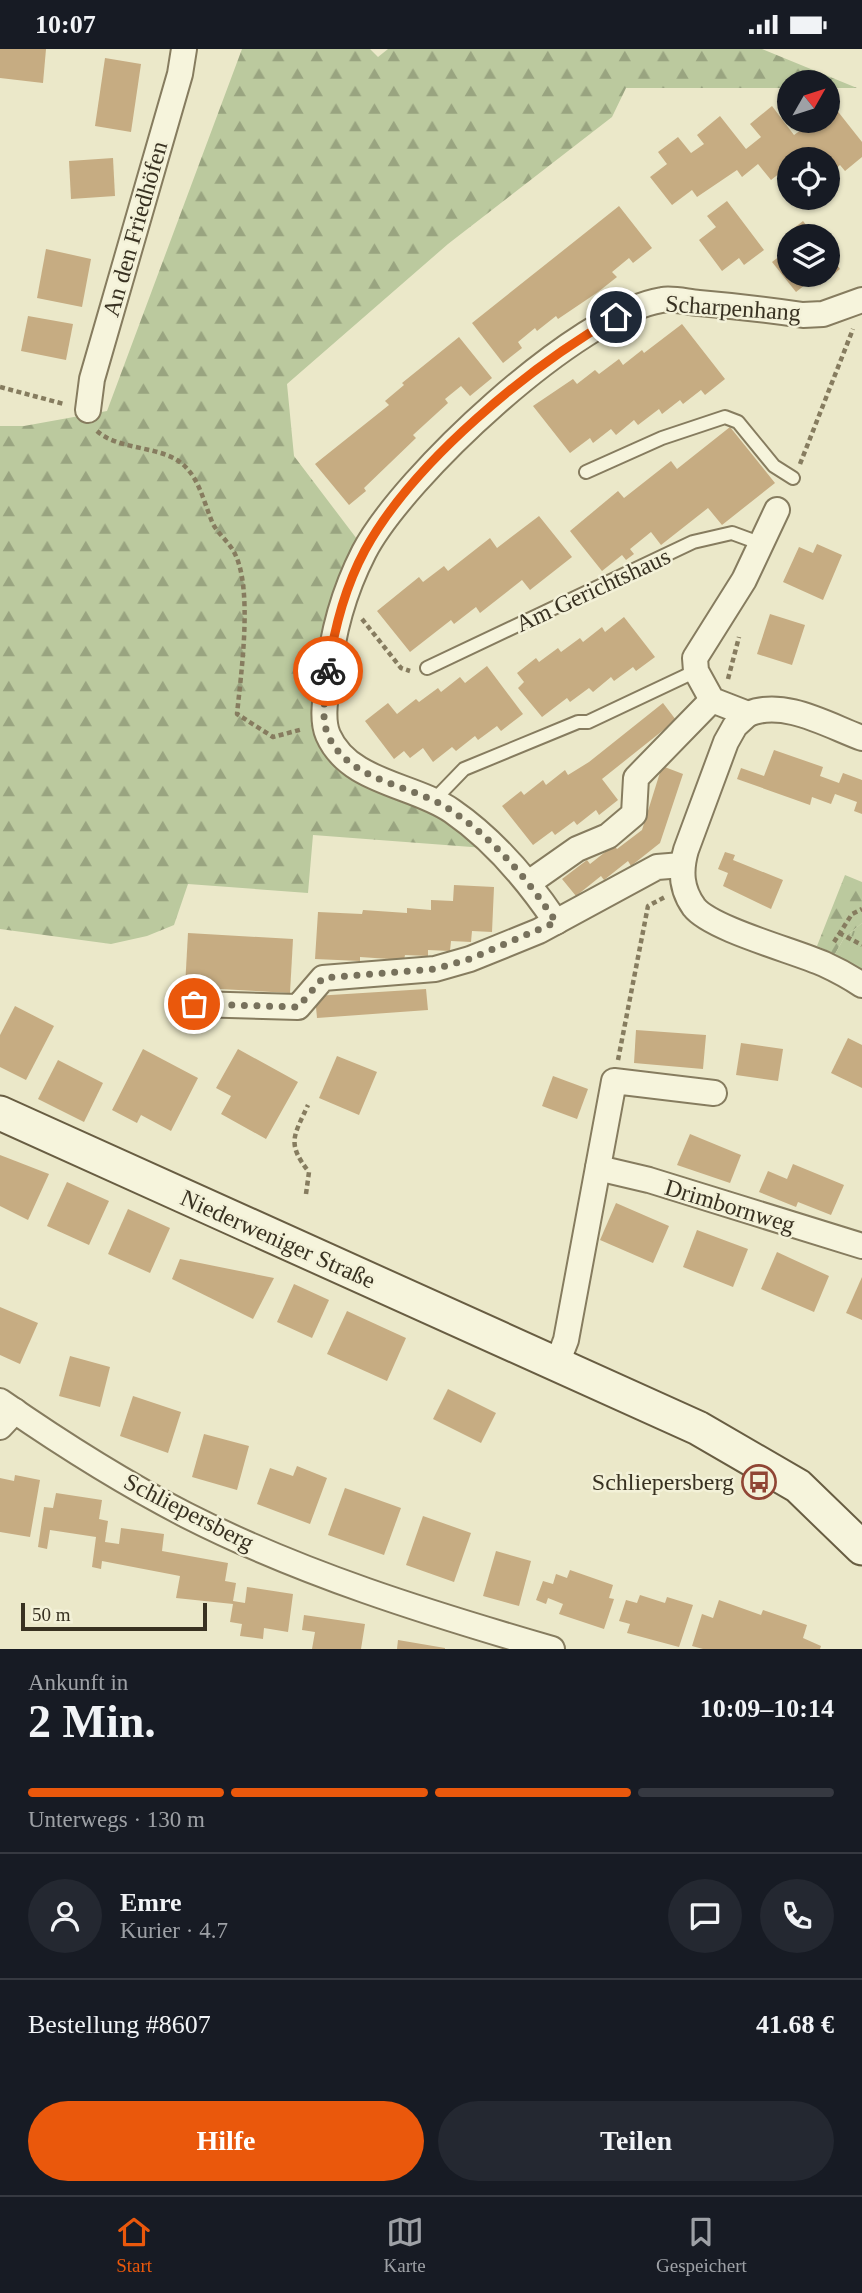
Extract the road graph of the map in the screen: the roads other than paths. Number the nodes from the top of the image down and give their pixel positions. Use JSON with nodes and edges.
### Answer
{"nodes":[{"id":1,"x":184,"y":49,"type":"edge"},
{"id":2,"x":859,"y":310,"type":"edge"},
{"id":3,"x":88,"y":410,"type":"road end"},
{"id":4,"x":586,"y":472,"type":"dead end"},
{"id":5,"x":793,"y":478,"type":"road end"},
{"id":6,"x":777,"y":510,"type":"dead end"},
{"id":7,"x":762,"y":544,"type":"junction"},
{"id":8,"x":428,"y":668,"type":"road end"},
{"id":9,"x":696,"y":670,"type":"junction"},
{"id":10,"x":712,"y":700,"type":"junction"},
{"id":11,"x":748,"y":714,"type":"junction"},
{"id":12,"x":862,"y":738,"type":"edge"},
{"id":13,"x":434,"y":800,"type":"junction"},
{"id":14,"x":682,"y":876,"type":"junction"},
{"id":15,"x":530,"y":883,"type":"junction"},
{"id":16,"x":556,"y":922,"type":"junction"},
{"id":17,"x":862,"y":985,"type":"edge"},
{"id":18,"x":194,"y":1004,"type":"dead end"},
{"id":19,"x":714,"y":1093,"type":"dead end"},
{"id":20,"x":0,"y":1113,"type":"edge"},
{"id":21,"x":598,"y":1168,"type":"junction"},
{"id":22,"x":862,"y":1246,"type":"edge"},
{"id":23,"x":556,"y":1366,"type":"junction"},
{"id":24,"x":5,"y":1413,"type":"edge"},
{"id":25,"x":862,"y":1548,"type":"edge"},
{"id":26,"x":552,"y":1649,"type":"edge"}],
"edges":[{"from":1,"to":3,"type":"street","name":"An den Friedhöfen"},
{"from":2,"to":13,"type":"street","name":"Scharpenhang"},
{"from":4,"to":5,"type":"lane"},
{"from":6,"to":7,"type":"street"},
{"from":7,"to":8,"type":"lane","name":"Am Gerichtshaus"},
{"from":7,"to":9,"type":"street"},
{"from":9,"to":10,"type":"street"},
{"from":9,"to":13,"type":"lane"},
{"from":10,"to":11,"type":"street"},
{"from":10,"to":15,"type":"street"},
{"from":11,"to":12,"type":"street"},
{"from":11,"to":14,"type":"street"},
{"from":13,"to":15,"type":"street"},
{"from":14,"to":16,"type":"street"},
{"from":14,"to":17,"type":"street"},
{"from":15,"to":16,"type":"street"},
{"from":16,"to":18,"type":"street"},
{"from":19,"to":21,"type":"street"},
{"from":20,"to":23,"type":"street","name":"Niederweniger Straße"},
{"from":21,"to":22,"type":"street","name":"Drimbornweg"},
{"from":21,"to":23,"type":"street"},
{"from":23,"to":25,"type":"street","name":"Niederweniger Straße"},
{"from":24,"to":26,"type":"street","name":"Schliepersberg"}]}
